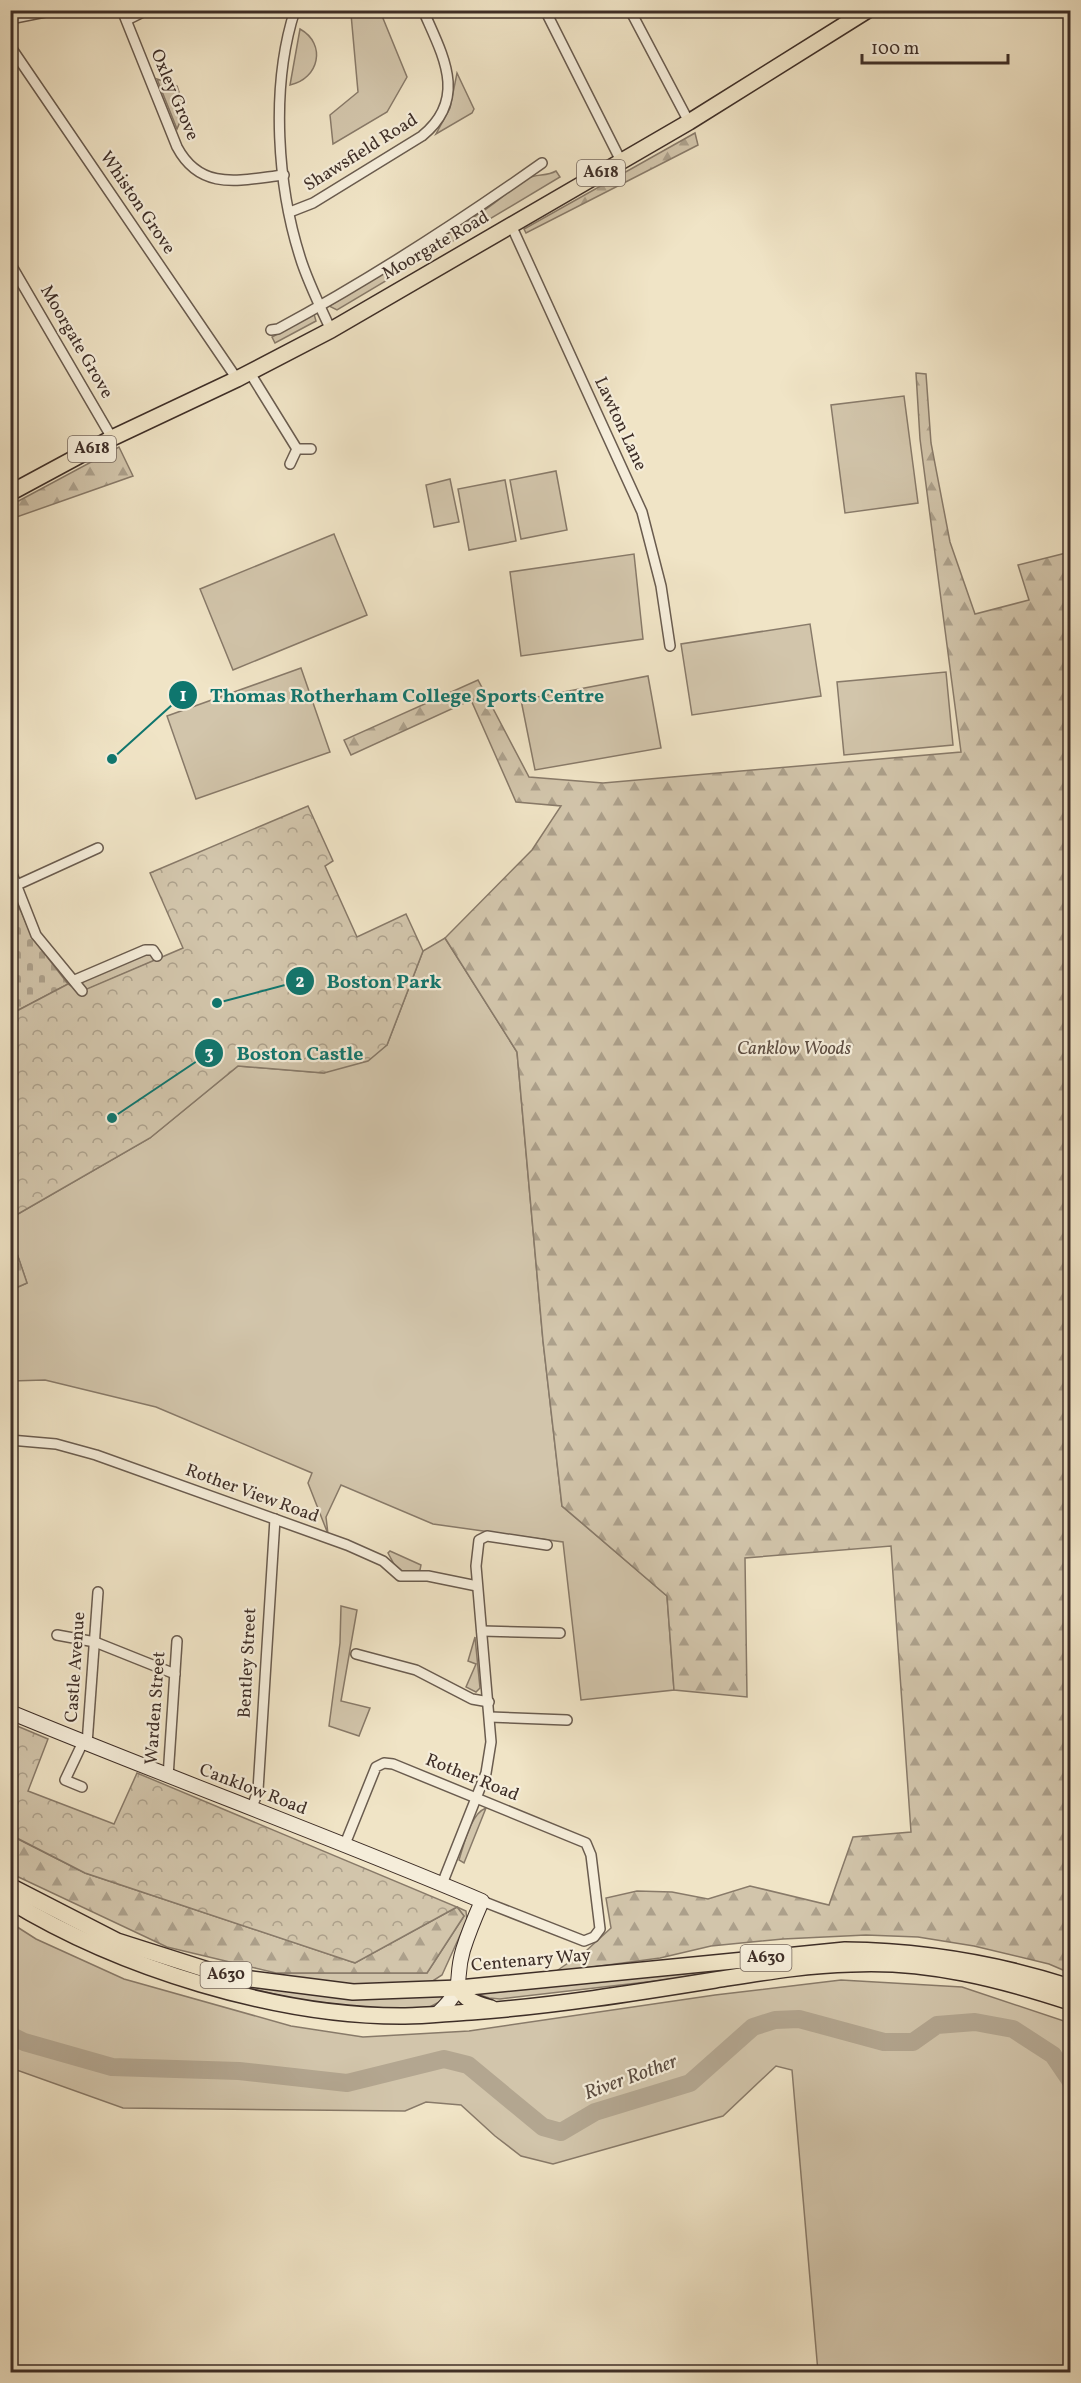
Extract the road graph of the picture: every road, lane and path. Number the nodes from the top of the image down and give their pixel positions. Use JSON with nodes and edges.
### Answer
{"nodes":[{"id":1,"x":55,"y":10,"type":"edge"},
{"id":2,"x":123,"y":10,"type":"edge"},
{"id":3,"x":147,"y":10,"type":"edge"},
{"id":4,"x":295,"y":10,"type":"edge"},
{"id":5,"x":423,"y":10,"type":"edge"},
{"id":6,"x":545,"y":10,"type":"edge"},
{"id":7,"x":630,"y":10,"type":"edge"},
{"id":8,"x":868,"y":10,"type":"edge"},
{"id":9,"x":849,"y":15,"type":"edge"},
{"id":10,"x":10,"y":19,"type":"edge"},
{"id":11,"x":127,"y":20,"type":"junction"},
{"id":12,"x":10,"y":46,"type":"edge"},
{"id":13,"x":689,"y":123,"type":"junction"},
{"id":14,"x":621,"y":162,"type":"junction"},
{"id":15,"x":542,"y":163,"type":"dead end"},
{"id":16,"x":284,"y":175,"type":"junction"},
{"id":17,"x":290,"y":212,"type":"junction"},
{"id":18,"x":511,"y":225,"type":"junction"},
{"id":19,"x":10,"y":263,"type":"edge"},
{"id":20,"x":320,"y":307,"type":"junction"},
{"id":21,"x":271,"y":330,"type":"dead end"},
{"id":22,"x":331,"y":330,"type":"junction"},
{"id":23,"x":243,"y":376,"type":"junction"},
{"id":24,"x":112,"y":438,"type":"junction"},
{"id":25,"x":297,"y":449,"type":"junction"},
{"id":26,"x":311,"y":449,"type":"dead end"},
{"id":27,"x":290,"y":464,"type":"dead end"},
{"id":28,"x":10,"y":492,"type":"edge"},
{"id":29,"x":670,"y":646,"type":"dead end"},
{"id":30,"x":98,"y":848,"type":"dead end"},
{"id":31,"x":10,"y":869,"type":"edge"},
{"id":32,"x":17,"y":885,"type":"junction"},
{"id":33,"x":157,"y":956,"type":"dead end"},
{"id":34,"x":75,"y":980,"type":"junction"},
{"id":35,"x":82,"y":991,"type":"dead end"},
{"id":36,"x":10,"y":1440,"type":"edge"},
{"id":37,"x":275,"y":1519,"type":"junction"},
{"id":38,"x":547,"y":1545,"type":"dead end"},
{"id":39,"x":477,"y":1586,"type":"junction"},
{"id":40,"x":98,"y":1592,"type":"dead end"},
{"id":41,"x":482,"y":1630,"type":"junction"},
{"id":42,"x":560,"y":1633,"type":"dead end"},
{"id":43,"x":57,"y":1635,"type":"dead end"},
{"id":44,"x":177,"y":1641,"type":"dead end"},
{"id":45,"x":95,"y":1642,"type":"junction"},
{"id":46,"x":356,"y":1654,"type":"dead end"},
{"id":47,"x":175,"y":1674,"type":"junction"},
{"id":48,"x":489,"y":1702,"type":"junction"},
{"id":49,"x":10,"y":1712,"type":"edge"},
{"id":50,"x":490,"y":1717,"type":"junction"},
{"id":51,"x":567,"y":1720,"type":"dead end"},
{"id":52,"x":85,"y":1743,"type":"junction"},
{"id":53,"x":168,"y":1777,"type":"junction"},
{"id":54,"x":82,"y":1787,"type":"dead end"},
{"id":55,"x":476,"y":1798,"type":"junction"},
{"id":56,"x":252,"y":1808,"type":"junction"},
{"id":57,"x":345,"y":1844,"type":"junction"},
{"id":58,"x":442,"y":1884,"type":"junction"},
{"id":59,"x":10,"y":1886,"type":"edge"},
{"id":60,"x":10,"y":1901,"type":"edge"},
{"id":61,"x":482,"y":1901,"type":"junction"},
{"id":62,"x":594,"y":1937,"type":"joint"},
{"id":63,"x":1071,"y":1987,"type":"edge"},
{"id":64,"x":459,"y":1988,"type":"junction"},
{"id":65,"x":1071,"y":2002,"type":"edge"},
{"id":66,"x":497,"y":2010,"type":"junction"},
{"id":67,"x":437,"y":2014,"type":"junction"}],
"edges":[{"from":1,"to":10,"type":"street"},
{"from":2,"to":11,"type":"street","name":"Oxley Grove"},
{"from":3,"to":11,"type":"street"},
{"from":4,"to":16,"type":"street"},
{"from":5,"to":17,"type":"street","name":"Shawsfield Road"},
{"from":6,"to":14,"type":"street"},
{"from":7,"to":13,"type":"street"},
{"from":8,"to":9,"type":"main road","name":"Moorgate Road","number":"A618"},
{"from":9,"to":13,"type":"main road","name":"Moorgate Road","number":"A618"},
{"from":11,"to":16,"type":"street","name":"Oxley Grove"},
{"from":12,"to":23,"type":"street","name":"Whiston Grove"},
{"from":13,"to":14,"type":"main road","name":"Moorgate Road","number":"A618"},
{"from":14,"to":18,"type":"main road","name":"Moorgate Road","number":"A618"},
{"from":15,"to":20,"type":"street","name":"Moorgate Road"},
{"from":16,"to":17,"type":"street"},
{"from":17,"to":20,"type":"street"},
{"from":18,"to":22,"type":"main road","name":"Moorgate Road","number":"A618"},
{"from":18,"to":29,"type":"street","name":"Lawton Lane"},
{"from":19,"to":24,"type":"street","name":"Moorgate Grove"},
{"from":20,"to":21,"type":"street","name":"Moorgate Road"},
{"from":20,"to":22,"type":"street"},
{"from":22,"to":23,"type":"main road","name":"Moorgate Road","number":"A618"},
{"from":23,"to":24,"type":"main road","name":"Moorgate Road","number":"A618"},
{"from":23,"to":25,"type":"street","name":"Whiston Grove"},
{"from":24,"to":28,"type":"main road","name":"Moorgate Road","number":"A618"},
{"from":25,"to":26,"type":"street"},
{"from":25,"to":27,"type":"street"},
{"from":30,"to":32,"type":"street"},
{"from":31,"to":32,"type":"street"},
{"from":32,"to":34,"type":"street"},
{"from":33,"to":34,"type":"street"},
{"from":34,"to":35,"type":"street"},
{"from":36,"to":37,"type":"street","name":"Rother View Road"},
{"from":37,"to":39,"type":"street","name":"Rother View Road"},
{"from":37,"to":56,"type":"street","name":"Bentley Street"},
{"from":38,"to":39,"type":"street"},
{"from":39,"to":41,"type":"street"},
{"from":40,"to":45,"type":"street","name":"Castle Avenue"},
{"from":41,"to":42,"type":"street"},
{"from":41,"to":48,"type":"street"},
{"from":43,"to":45,"type":"street"},
{"from":44,"to":47,"type":"street","name":"Warden Street"},
{"from":45,"to":47,"type":"street"},
{"from":45,"to":52,"type":"street","name":"Castle Avenue"},
{"from":46,"to":48,"type":"street"},
{"from":47,"to":53,"type":"street","name":"Warden Street"},
{"from":48,"to":50,"type":"street"},
{"from":49,"to":52,"type":"street","name":"Canklow Road"},
{"from":50,"to":51,"type":"street"},
{"from":50,"to":55,"type":"street"},
{"from":52,"to":53,"type":"street","name":"Canklow Road"},
{"from":52,"to":54,"type":"street"},
{"from":53,"to":56,"type":"street","name":"Canklow Road"},
{"from":55,"to":57,"type":"street","name":"Rother Road"},
{"from":55,"to":58,"type":"street"},
{"from":55,"to":62,"type":"street","name":"Rother Road"},
{"from":56,"to":57,"type":"street","name":"Canklow Road"},
{"from":57,"to":58,"type":"street","name":"Canklow Road"},
{"from":58,"to":61,"type":"street","name":"Canklow Road"},
{"from":59,"to":64,"type":"main road","name":"Centenary Way","number":"A630"},
{"from":60,"to":67,"type":"main road","number":"A630"},
{"from":61,"to":62,"type":"street","name":"Canklow Road"},
{"from":61,"to":64,"type":"street"},
{"from":63,"to":64,"type":"main road","name":"Centenary Way","number":"A630"},
{"from":64,"to":66,"type":"main road"},
{"from":64,"to":67,"type":"street"},
{"from":65,"to":66,"type":"main road","number":"A630"},
{"from":66,"to":67,"type":"main road","number":"A630"}]}
